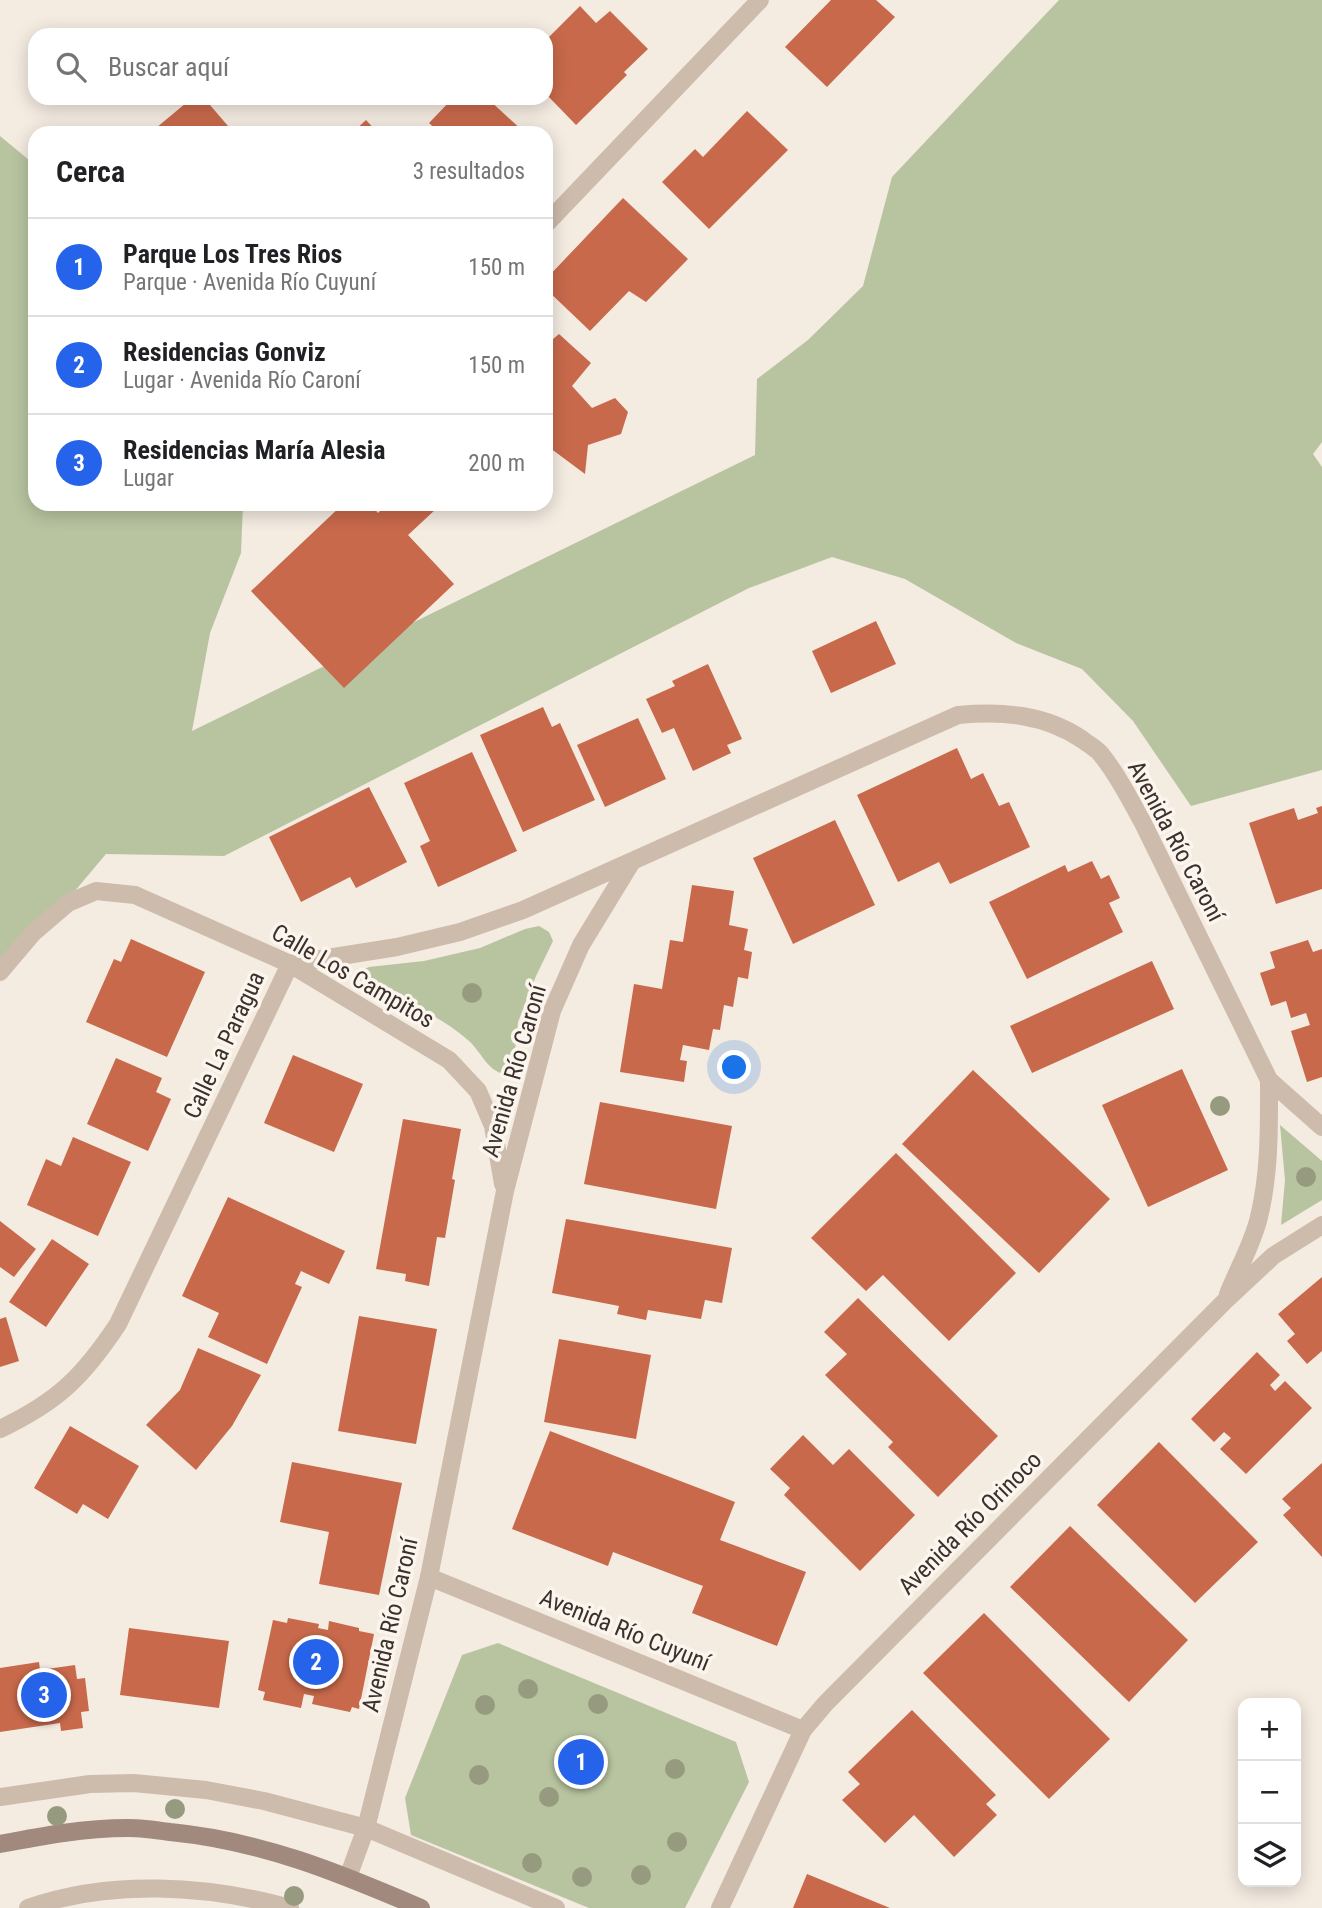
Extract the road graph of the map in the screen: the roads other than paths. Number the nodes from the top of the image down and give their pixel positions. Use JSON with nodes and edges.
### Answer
{"nodes":[{"id":1,"x":760,"y":0,"type":"edge"},
{"id":2,"x":553,"y":216,"type":"edge"},
{"id":3,"x":631,"y":863,"type":"junction"},
{"id":4,"x":290,"y":964,"type":"junction"},
{"id":5,"x":0,"y":972,"type":"edge"},
{"id":6,"x":1269,"y":1080,"type":"junction"},
{"id":7,"x":1322,"y":1127,"type":"edge"},
{"id":8,"x":505,"y":1191,"type":"junction"},
{"id":9,"x":1322,"y":1225,"type":"edge"},
{"id":10,"x":1226,"y":1300,"type":"junction"},
{"id":11,"x":0,"y":1429,"type":"edge"},
{"id":12,"x":429,"y":1577,"type":"junction"},
{"id":13,"x":803,"y":1730,"type":"junction"},
{"id":14,"x":0,"y":1797,"type":"edge"},
{"id":15,"x":366,"y":1828,"type":"junction"},
{"id":16,"x":0,"y":1844,"type":"edge"},
{"id":17,"x":348,"y":1877,"type":"junction"},
{"id":18,"x":28,"y":1908,"type":"edge"},
{"id":19,"x":290,"y":1908,"type":"edge"},
{"id":20,"x":421,"y":1908,"type":"edge"},
{"id":21,"x":556,"y":1908,"type":"edge"},
{"id":22,"x":720,"y":1908,"type":"edge"}],
"edges":[{"from":1,"to":2,"type":"street"},
{"from":3,"to":4,"type":"street","name":"Calle La Paragua"},
{"from":3,"to":6,"type":"street","name":"Avenida Río Caroní"},
{"from":3,"to":8,"type":"street","name":"Avenida Río Caroní"},
{"from":4,"to":5,"type":"street","name":"Calle Los Campitos"},
{"from":4,"to":8,"type":"street","name":"Calle Los Campitos"},
{"from":4,"to":11,"type":"street","name":"Calle La Paragua"},
{"from":6,"to":7,"type":"street","name":"Avenida Río Caroní"},
{"from":6,"to":10,"type":"street","name":"Avenida Río Caroní"},
{"from":8,"to":12,"type":"street","name":"Avenida Río Caroní"},
{"from":9,"to":10,"type":"street","name":"Avenida Río Orinoco"},
{"from":10,"to":13,"type":"street","name":"Avenida Río Orinoco"},
{"from":12,"to":13,"type":"street","name":"Avenida Río Cuyuní"},
{"from":12,"to":15,"type":"street","name":"Avenida Río Caroní"},
{"from":13,"to":22,"type":"street","name":"Avenida Río Orinoco"},
{"from":14,"to":15,"type":"street"},
{"from":15,"to":17,"type":"street","name":"Avenida Río Caroní"},
{"from":15,"to":21,"type":"street"},
{"from":16,"to":17,"type":"main road"},
{"from":17,"to":20,"type":"main road"},
{"from":18,"to":19,"type":"street"}]}
